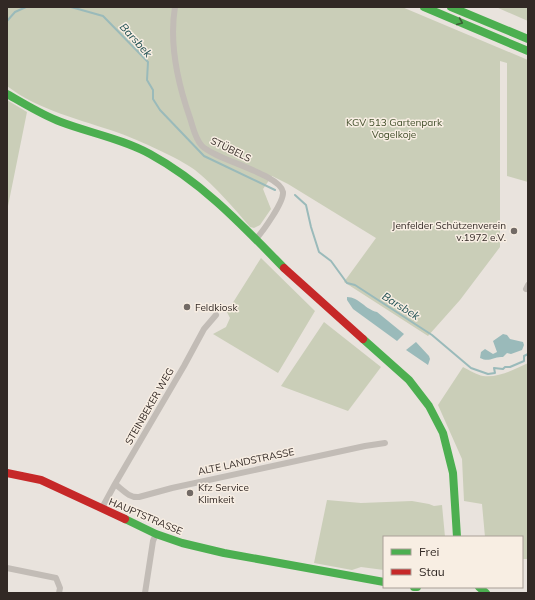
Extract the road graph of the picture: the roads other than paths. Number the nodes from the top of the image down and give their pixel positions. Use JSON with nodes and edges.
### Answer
{"nodes":[{"id":1,"x":175,"y":7,"type":"edge"},
{"id":2,"x":424,"y":7,"type":"edge"},
{"id":3,"x":451,"y":7,"type":"edge"},
{"id":4,"x":528,"y":40,"type":"edge"},
{"id":5,"x":528,"y":52,"type":"edge"},
{"id":6,"x":7,"y":94,"type":"edge"},
{"id":7,"x":256,"y":239,"type":"junction"},
{"id":8,"x":216,"y":315,"type":"dead end"},
{"id":9,"x":385,"y":443,"type":"dead end"},
{"id":10,"x":7,"y":473,"type":"edge"},
{"id":11,"x":115,"y":484,"type":"junction"},
{"id":12,"x":102,"y":508,"type":"junction"},
{"id":13,"x":156,"y":534,"type":"junction"},
{"id":14,"x":457,"y":536,"type":"edge"},
{"id":15,"x":7,"y":568,"type":"edge"},
{"id":16,"x":383,"y":582,"type":"edge"},
{"id":17,"x":59,"y":593,"type":"edge"},
{"id":18,"x":145,"y":593,"type":"edge"}],
"edges":[{"from":1,"to":7,"type":"street","name":"STÜBELS"},
{"from":2,"to":5,"type":"main road","one_way":true},
{"from":3,"to":4,"type":"main road"},
{"from":6,"to":7,"type":"main road"},
{"from":7,"to":14,"type":"main road"},
{"from":8,"to":11,"type":"street","name":"STEINBEKER WEG"},
{"from":9,"to":11,"type":"street","name":"ALTE LANDSTRASSE"},
{"from":10,"to":12,"type":"main road","name":"HAUPTSTRASSE"},
{"from":11,"to":12,"type":"street","name":"STEINBEKER WEG"},
{"from":12,"to":13,"type":"main road","name":"HAUPTSTRASSE"},
{"from":13,"to":16,"type":"main road","name":"HAUPTSTRASSE"},
{"from":13,"to":18,"type":"street"},
{"from":15,"to":17,"type":"street"}]}
